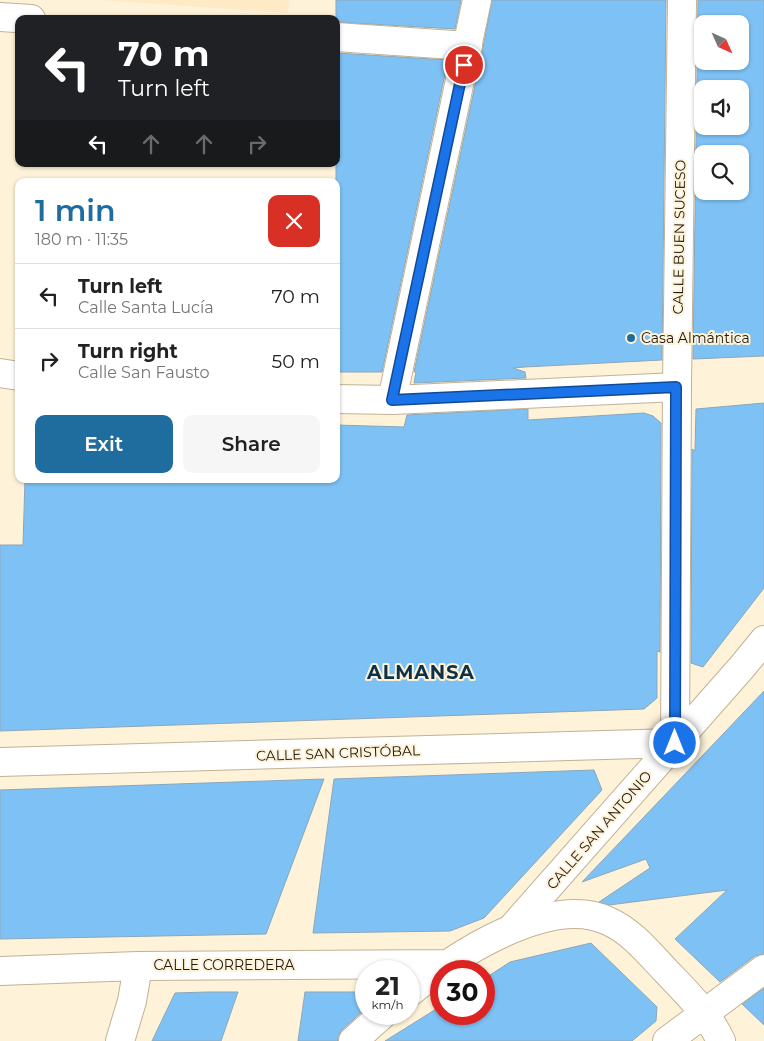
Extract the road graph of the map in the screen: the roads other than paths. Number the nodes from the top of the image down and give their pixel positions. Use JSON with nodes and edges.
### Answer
{"nodes":[{"id":1,"x":477,"y":0,"type":"edge"},
{"id":2,"x":682,"y":0,"type":"edge"},
{"id":3,"x":0,"y":17,"type":"edge"},
{"id":4,"x":15,"y":18,"type":"edge"},
{"id":5,"x":340,"y":37,"type":"edge"},
{"id":6,"x":468,"y":46,"type":"junction"},
{"id":7,"x":0,"y":373,"type":"edge"},
{"id":8,"x":15,"y":375,"type":"edge"},
{"id":9,"x":676,"y":387,"type":"junction"},
{"id":10,"x":340,"y":399,"type":"edge"},
{"id":11,"x":392,"y":400,"type":"junction"},
{"id":12,"x":764,"y":640,"type":"edge"},
{"id":13,"x":675,"y":743,"type":"junction"},
{"id":14,"x":0,"y":762,"type":"edge"},
{"id":15,"x":512,"y":928,"type":"junction"},
{"id":16,"x":454,"y":960,"type":"edge"},
{"id":17,"x":430,"y":964,"type":"edge"},
{"id":18,"x":138,"y":966,"type":"junction"},
{"id":19,"x":764,"y":969,"type":"edge"},
{"id":20,"x":0,"y":971,"type":"edge"},
{"id":21,"x":430,"y":977,"type":"edge"},
{"id":22,"x":420,"y":985,"type":"edge"},
{"id":23,"x":704,"y":1012,"type":"junction"},
{"id":24,"x":371,"y":1025,"type":"edge"},
{"id":25,"x":120,"y":1041,"type":"edge"},
{"id":26,"x":353,"y":1041,"type":"edge"},
{"id":27,"x":667,"y":1041,"type":"edge"},
{"id":28,"x":721,"y":1041,"type":"edge"}],
"edges":[{"from":1,"to":6,"type":"street"},
{"from":2,"to":9,"type":"street","name":"CALLE BUEN SUCESO"},
{"from":3,"to":4,"type":"street"},
{"from":5,"to":6,"type":"street"},
{"from":6,"to":11,"type":"street"},
{"from":7,"to":8,"type":"street"},
{"from":9,"to":11,"type":"street"},
{"from":9,"to":13,"type":"street","name":"CALLE BUEN SUCESO"},
{"from":10,"to":11,"type":"street"},
{"from":12,"to":13,"type":"street","name":"CALLE SAN ANTONIO"},
{"from":13,"to":14,"type":"street","name":"CALLE SAN CRISTÓBAL"},
{"from":13,"to":15,"type":"street","name":"CALLE SAN ANTONIO"},
{"from":15,"to":16,"type":"street"},
{"from":15,"to":23,"type":"street"},
{"from":17,"to":18,"type":"street","name":"CALLE CORREDERA"},
{"from":18,"to":20,"type":"street","name":"CALLE CORREDERA"},
{"from":18,"to":25,"type":"street"},
{"from":19,"to":23,"type":"street"},
{"from":21,"to":22,"type":"street"},
{"from":23,"to":27,"type":"street"},
{"from":23,"to":28,"type":"street"},
{"from":24,"to":26,"type":"street"}]}
